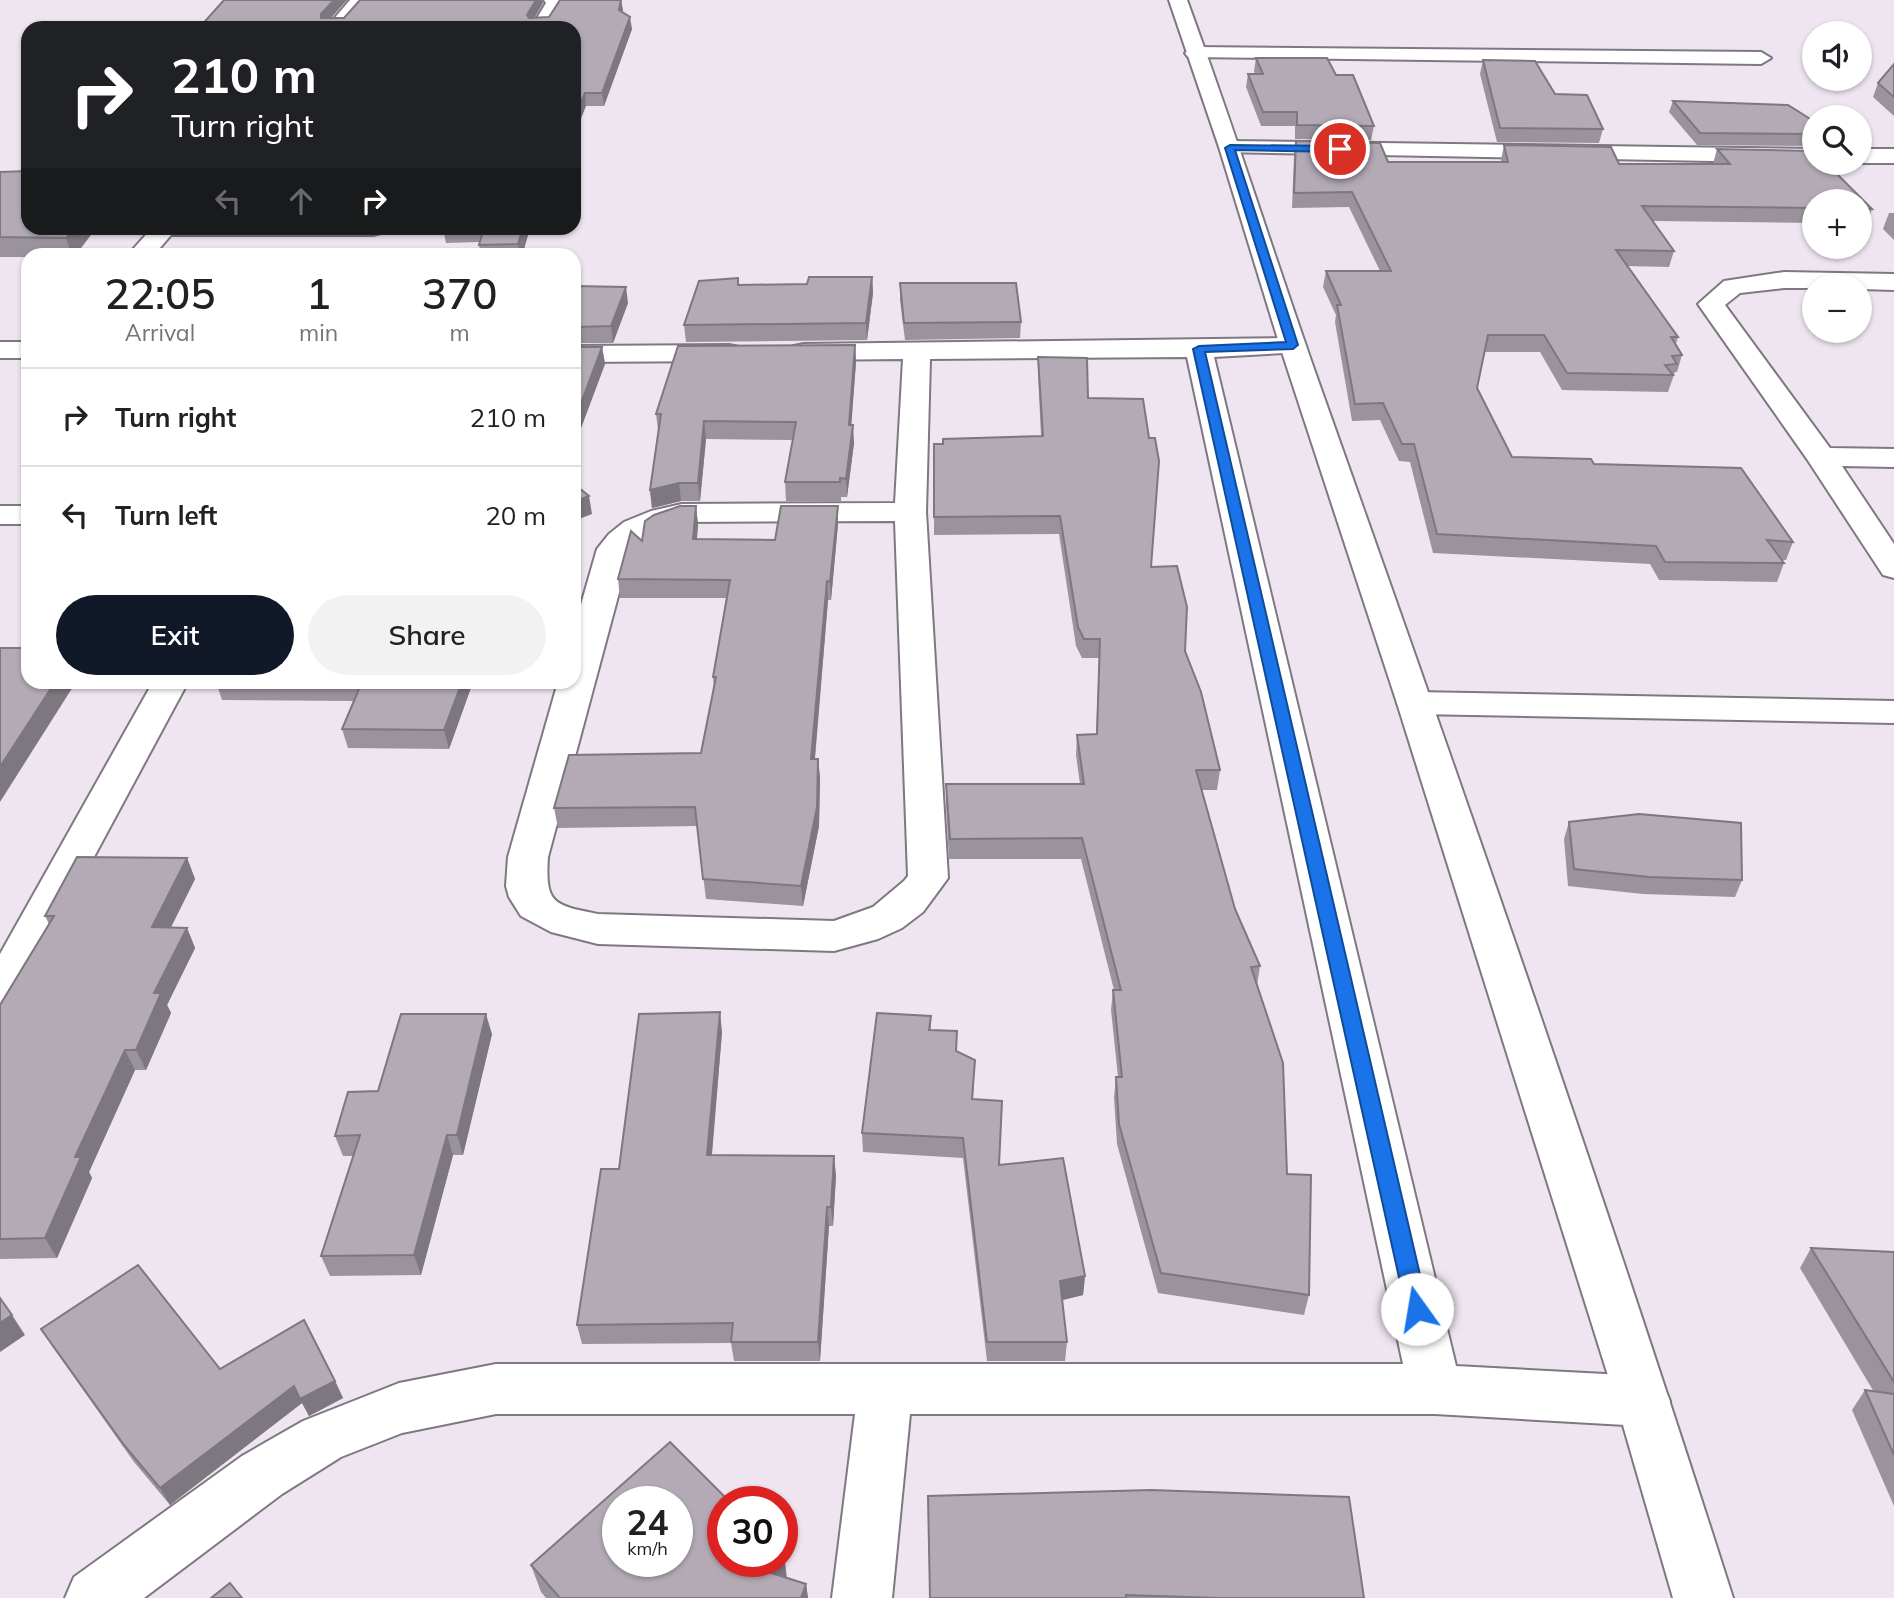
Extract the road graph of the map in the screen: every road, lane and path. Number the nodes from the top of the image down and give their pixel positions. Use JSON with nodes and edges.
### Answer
{"nodes":[{"id":1,"x":360,"y":0,"type":"edge"},
{"id":2,"x":553,"y":0,"type":"edge"},
{"id":3,"x":1178,"y":0,"type":"edge"},
{"id":4,"x":341,"y":21,"type":"edge"},
{"id":5,"x":544,"y":21,"type":"edge"},
{"id":6,"x":1195,"y":53,"type":"junction"},
{"id":7,"x":1762,"y":58,"type":"dead end"},
{"id":8,"x":1230,"y":148,"type":"junction"},
{"id":9,"x":1802,"y":156,"type":"edge"},
{"id":10,"x":1872,"y":156,"type":"edge"},
{"id":11,"x":1894,"y":156,"type":"edge"},
{"id":12,"x":1894,"y":282,"type":"edge"},
{"id":13,"x":1293,"y":345,"type":"junction"},
{"id":14,"x":1199,"y":349,"type":"junction"},
{"id":15,"x":0,"y":350,"type":"edge"},
{"id":16,"x":21,"y":350,"type":"edge"},
{"id":17,"x":916,"y":351,"type":"junction"},
{"id":18,"x":752,"y":352,"type":"edge"},
{"id":19,"x":779,"y":352,"type":"edge"},
{"id":20,"x":581,"y":354,"type":"edge"},
{"id":21,"x":1821,"y":457,"type":"junction"},
{"id":22,"x":1894,"y":458,"type":"edge"},
{"id":23,"x":910,"y":512,"type":"junction"},
{"id":24,"x":0,"y":514,"type":"edge"},
{"id":25,"x":21,"y":515,"type":"edge"},
{"id":26,"x":1894,"y":568,"type":"edge"},
{"id":27,"x":581,"y":665,"type":"edge"},
{"id":28,"x":167,"y":689,"type":"edge"},
{"id":29,"x":574,"y":689,"type":"edge"},
{"id":30,"x":1415,"y":703,"type":"junction"},
{"id":31,"x":1894,"y":712,"type":"edge"},
{"id":32,"x":0,"y":993,"type":"edge"},
{"id":33,"x":1435,"y":1389,"type":"junction"},
{"id":34,"x":884,"y":1390,"type":"junction"},
{"id":35,"x":1643,"y":1401,"type":"junction"},
{"id":36,"x":94,"y":1598,"type":"edge"},
{"id":37,"x":862,"y":1598,"type":"edge"},
{"id":38,"x":1703,"y":1598,"type":"edge"}],
"edges":[{"from":1,"to":4,"type":"street"},
{"from":2,"to":5,"type":"street"},
{"from":3,"to":6,"type":"street"},
{"from":6,"to":7,"type":"street"},
{"from":6,"to":8,"type":"street"},
{"from":8,"to":9,"type":"street"},
{"from":8,"to":13,"type":"street"},
{"from":10,"to":11,"type":"street"},
{"from":12,"to":21,"type":"street"},
{"from":13,"to":14,"type":"street"},
{"from":13,"to":30,"type":"street"},
{"from":14,"to":17,"type":"street"},
{"from":14,"to":33,"type":"street"},
{"from":15,"to":16,"type":"street"},
{"from":17,"to":19,"type":"street"},
{"from":17,"to":23,"type":"street"},
{"from":18,"to":20,"type":"street"},
{"from":21,"to":22,"type":"street"},
{"from":21,"to":26,"type":"street"},
{"from":23,"to":27,"type":"street"},
{"from":23,"to":29,"type":"street"},
{"from":24,"to":25,"type":"street"},
{"from":28,"to":32,"type":"street"},
{"from":30,"to":31,"type":"street"},
{"from":30,"to":35,"type":"street"},
{"from":33,"to":34,"type":"street"},
{"from":33,"to":35,"type":"street"},
{"from":34,"to":36,"type":"street"},
{"from":34,"to":37,"type":"street"},
{"from":35,"to":38,"type":"street"}]}
